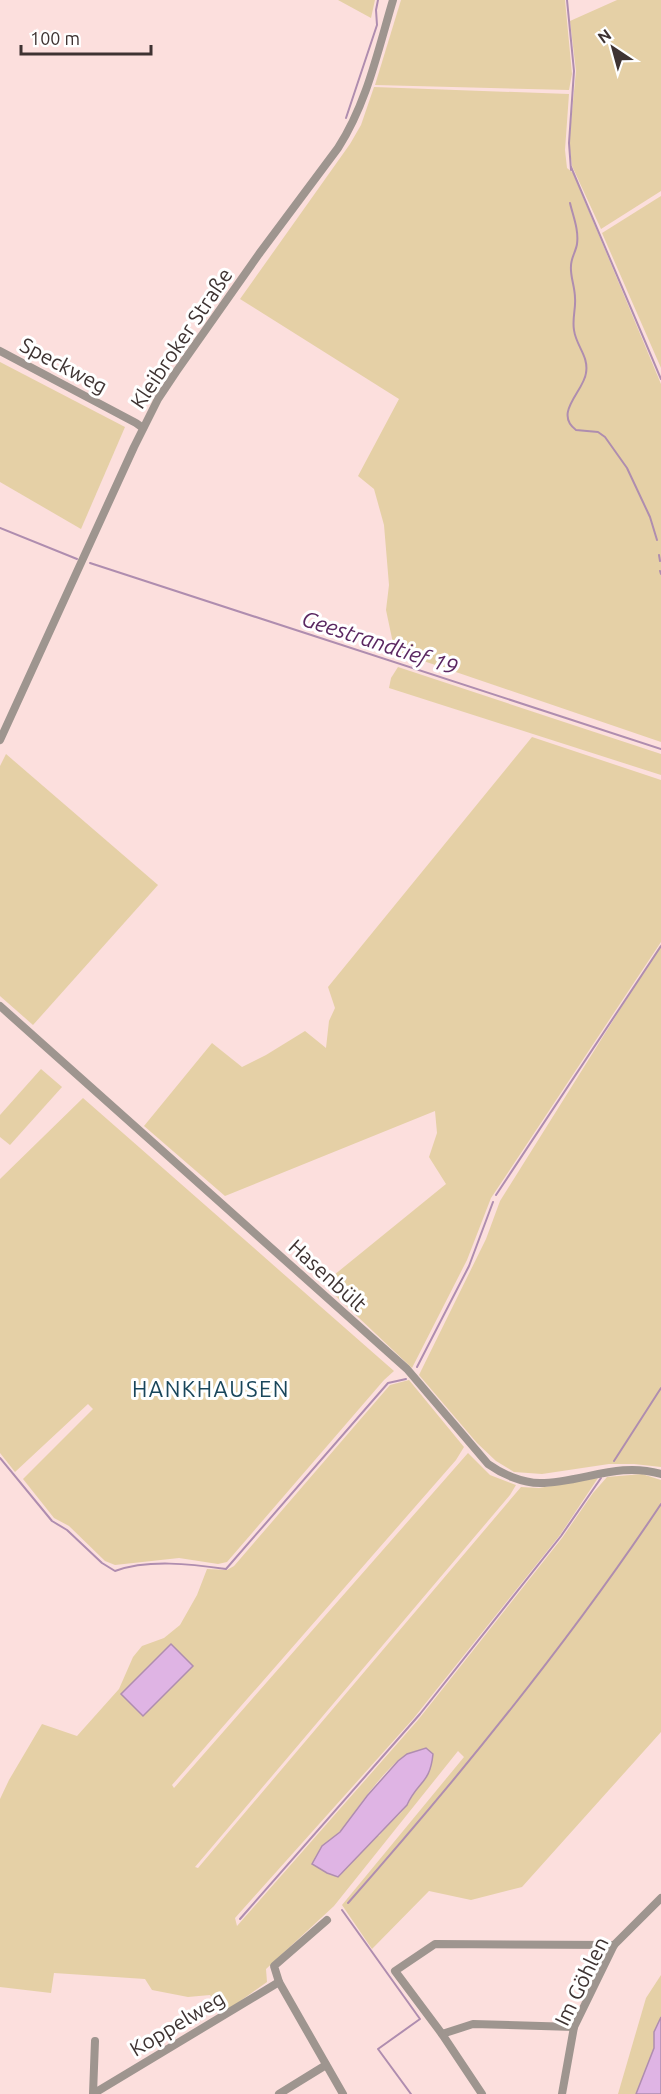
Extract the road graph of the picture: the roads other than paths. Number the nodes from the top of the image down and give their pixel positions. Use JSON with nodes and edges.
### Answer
{"nodes":[{"id":1,"x":393,"y":0,"type":"edge"},
{"id":2,"x":0,"y":351,"type":"edge"},
{"id":3,"x":143,"y":428,"type":"junction"},
{"id":4,"x":0,"y":740,"type":"edge"},
{"id":5,"x":0,"y":1006,"type":"edge"},
{"id":6,"x":661,"y":1474,"type":"edge"},
{"id":7,"x":661,"y":1898,"type":"edge"},
{"id":8,"x":327,"y":1920,"type":"dead end"},
{"id":9,"x":614,"y":1945,"type":"junction"},
{"id":10,"x":279,"y":1982,"type":"junction"},
{"id":11,"x":574,"y":2027,"type":"junction"},
{"id":12,"x":442,"y":2034,"type":"junction"},
{"id":13,"x":95,"y":2041,"type":"dead end"},
{"id":14,"x":326,"y":2065,"type":"junction"},
{"id":15,"x":92,"y":2094,"type":"edge"},
{"id":16,"x":279,"y":2094,"type":"edge"},
{"id":17,"x":343,"y":2094,"type":"edge"},
{"id":18,"x":482,"y":2094,"type":"edge"},
{"id":19,"x":562,"y":2094,"type":"edge"}],
"edges":[{"from":1,"to":3,"type":"street","name":"Kleibroker Straße"},
{"from":2,"to":3,"type":"street","name":"Speckweg"},
{"from":3,"to":4,"type":"street","name":"Kleibroker Straße"},
{"from":5,"to":6,"type":"street","name":"Hasenbült"},
{"from":7,"to":9,"type":"street","name":"Im Göhlen"},
{"from":8,"to":10,"type":"street"},
{"from":9,"to":11,"type":"street","name":"Im Göhlen"},
{"from":9,"to":12,"type":"street"},
{"from":10,"to":14,"type":"street"},
{"from":10,"to":15,"type":"street","name":"Koppelweg"},
{"from":11,"to":12,"type":"street"},
{"from":11,"to":19,"type":"street","name":"Im Göhlen"},
{"from":12,"to":18,"type":"street"},
{"from":13,"to":15,"type":"street"},
{"from":14,"to":16,"type":"street"},
{"from":14,"to":17,"type":"street"}]}
